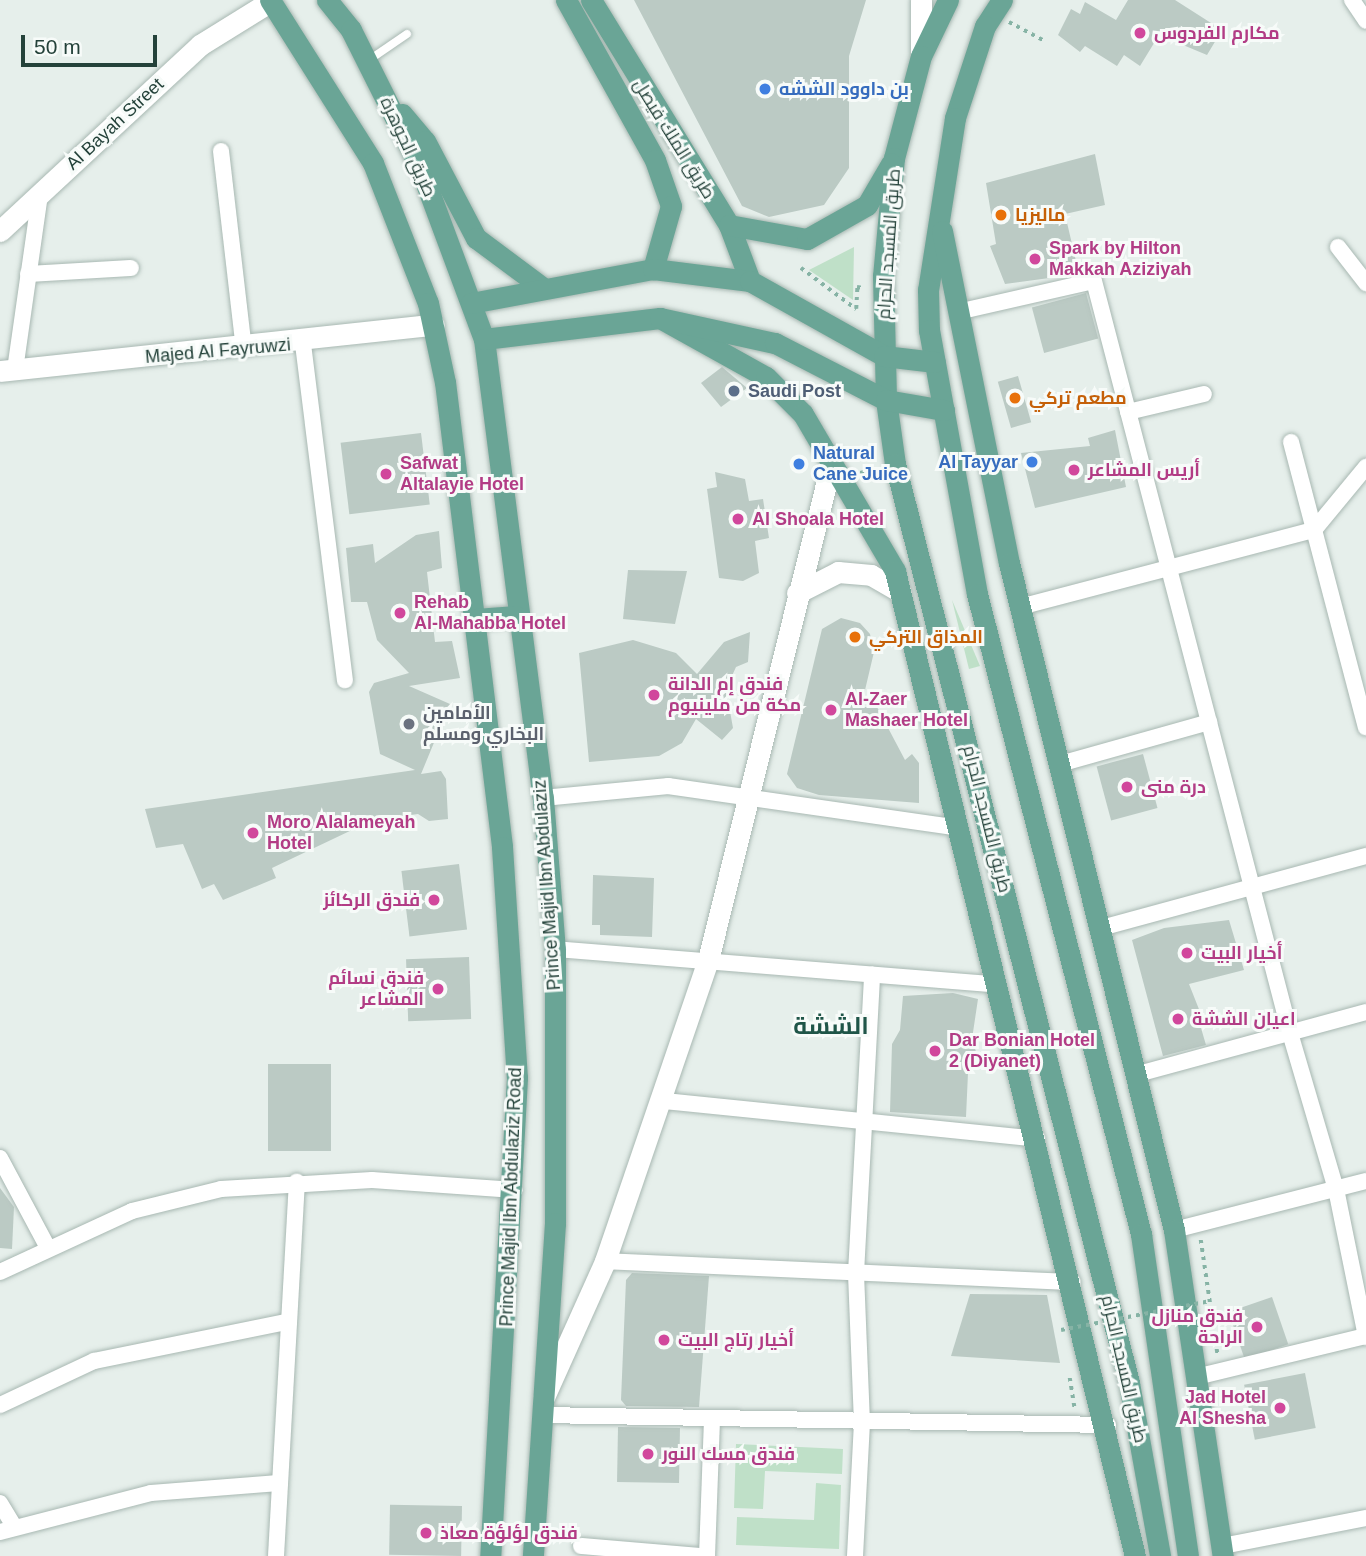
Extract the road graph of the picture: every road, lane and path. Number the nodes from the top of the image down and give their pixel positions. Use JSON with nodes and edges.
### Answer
{"nodes":[{"id":1,"x":271,"y":0,"type":"edge"},
{"id":2,"x":327,"y":0,"type":"edge"},
{"id":3,"x":566,"y":0,"type":"edge"},
{"id":4,"x":591,"y":0,"type":"edge"},
{"id":5,"x":921,"y":0,"type":"edge"},
{"id":6,"x":948,"y":0,"type":"edge"},
{"id":7,"x":1352,"y":0,"type":"edge"},
{"id":8,"x":997,"y":7,"type":"edge"},
{"id":9,"x":1366,"y":21,"type":"edge"},
{"id":10,"x":407,"y":34,"type":"dead end"},
{"id":11,"x":1044,"y":41,"type":"dead end"},
{"id":12,"x":921,"y":56,"type":"junction"},
{"id":13,"x":367,"y":62,"type":"junction"},
{"id":14,"x":382,"y":91,"type":"junction"},
{"id":15,"x":221,"y":150,"type":"dead end"},
{"id":16,"x":894,"y":158,"type":"junction"},
{"id":17,"x":40,"y":194,"type":"junction"},
{"id":18,"x":940,"y":223,"type":"junction"},
{"id":19,"x":729,"y":225,"type":"junction"},
{"id":20,"x":0,"y":231,"type":"edge"},
{"id":21,"x":1338,"y":247,"type":"dead end"},
{"id":22,"x":131,"y":268,"type":"dead end"},
{"id":23,"x":801,"y":268,"type":"dead end"},
{"id":24,"x":653,"y":269,"type":"junction"},
{"id":25,"x":28,"y":274,"type":"junction"},
{"id":26,"x":750,"y":281,"type":"junction"},
{"id":27,"x":1366,"y":283,"type":"edge"},
{"id":28,"x":543,"y":288,"type":"junction"},
{"id":29,"x":883,"y":291,"type":"junction"},
{"id":30,"x":471,"y":303,"type":"junction"},
{"id":31,"x":962,"y":311,"type":"junction"},
{"id":32,"x":660,"y":318,"type":"junction"},
{"id":33,"x":434,"y":325,"type":"junction"},
{"id":34,"x":484,"y":339,"type":"junction"},
{"id":35,"x":303,"y":344,"type":"junction"},
{"id":36,"x":244,"y":349,"type":"junction"},
{"id":37,"x":884,"y":356,"type":"junction"},
{"id":38,"x":935,"y":362,"type":"junction"},
{"id":39,"x":7,"y":370,"type":"edge"},
{"id":40,"x":1204,"y":394,"type":"dead end"},
{"id":41,"x":886,"y":400,"type":"junction"},
{"id":42,"x":944,"y":410,"type":"junction"},
{"id":43,"x":1128,"y":412,"type":"junction"},
{"id":44,"x":1291,"y":442,"type":"dead end"},
{"id":45,"x":834,"y":456,"type":"junction"},
{"id":46,"x":895,"y":464,"type":"junction"},
{"id":47,"x":1366,"y":467,"type":"edge"},
{"id":48,"x":845,"y":477,"type":"junction"},
{"id":49,"x":1314,"y":530,"type":"junction"},
{"id":50,"x":1170,"y":572,"type":"junction"},
{"id":51,"x":900,"y":592,"type":"junction"},
{"id":52,"x":797,"y":593,"type":"junction"},
{"id":53,"x":1020,"y":607,"type":"junction"},
{"id":54,"x":516,"y":616,"type":"junction"},
{"id":55,"x":476,"y":619,"type":"junction"},
{"id":56,"x":345,"y":680,"type":"dead end"},
{"id":57,"x":1362,"y":693,"type":"edge"},
{"id":58,"x":1209,"y":722,"type":"junction"},
{"id":59,"x":1366,"y":727,"type":"edge"},
{"id":60,"x":1060,"y":764,"type":"junction"},
{"id":61,"x":750,"y":795,"type":"junction"},
{"id":62,"x":543,"y":798,"type":"junction"},
{"id":63,"x":959,"y":828,"type":"junction"},
{"id":64,"x":1366,"y":856,"type":"edge"},
{"id":65,"x":1253,"y":887,"type":"junction"},
{"id":66,"x":1101,"y":928,"type":"junction"},
{"id":67,"x":555,"y":949,"type":"junction"},
{"id":68,"x":1022,"y":957,"type":"junction"},
{"id":69,"x":708,"y":960,"type":"junction"},
{"id":70,"x":993,"y":962,"type":"junction"},
{"id":71,"x":872,"y":974,"type":"junction"},
{"id":72,"x":999,"y":985,"type":"junction"},
{"id":73,"x":1366,"y":1012,"type":"edge"},
{"id":74,"x":1290,"y":1033,"type":"junction"},
{"id":75,"x":1138,"y":1074,"type":"junction"},
{"id":76,"x":665,"y":1101,"type":"junction"},
{"id":77,"x":862,"y":1119,"type":"junction"},
{"id":78,"x":1037,"y":1139,"type":"junction"},
{"id":79,"x":0,"y":1158,"type":"edge"},
{"id":80,"x":1366,"y":1181,"type":"edge"},
{"id":81,"x":298,"y":1182,"type":"junction"},
{"id":82,"x":1336,"y":1189,"type":"junction"},
{"id":83,"x":515,"y":1190,"type":"junction"},
{"id":84,"x":1198,"y":1225,"type":"junction"},
{"id":85,"x":1174,"y":1230,"type":"junction"},
{"id":86,"x":47,"y":1246,"type":"junction"},
{"id":87,"x":605,"y":1261,"type":"junction"},
{"id":88,"x":0,"y":1272,"type":"edge"},
{"id":89,"x":856,"y":1273,"type":"junction"},
{"id":90,"x":1073,"y":1282,"type":"junction"},
{"id":91,"x":1210,"y":1301,"type":"junction"},
{"id":92,"x":286,"y":1322,"type":"junction"},
{"id":93,"x":1061,"y":1330,"type":"dead end"},
{"id":94,"x":1366,"y":1336,"type":"edge"},
{"id":95,"x":1220,"y":1373,"type":"junction"},
{"id":96,"x":1196,"y":1377,"type":"junction"},
{"id":97,"x":0,"y":1405,"type":"edge"},
{"id":98,"x":542,"y":1408,"type":"junction"},
{"id":99,"x":1169,"y":1416,"type":"junction"},
{"id":100,"x":712,"y":1419,"type":"junction"},
{"id":101,"x":862,"y":1423,"type":"junction"},
{"id":102,"x":1108,"y":1425,"type":"junction"},
{"id":103,"x":1144,"y":1458,"type":"junction"},
{"id":104,"x":1210,"y":1471,"type":"junction"},
{"id":105,"x":279,"y":1483,"type":"junction"},
{"id":106,"x":0,"y":1503,"type":"edge"},
{"id":107,"x":1129,"y":1516,"type":"junction"},
{"id":108,"x":1366,"y":1518,"type":"edge"},
{"id":109,"x":7,"y":1529,"type":"edge"},
{"id":110,"x":581,"y":1546,"type":"dead end"},
{"id":111,"x":1222,"y":1551,"type":"edge"},
{"id":112,"x":276,"y":1556,"type":"edge"},
{"id":113,"x":490,"y":1556,"type":"edge"},
{"id":114,"x":533,"y":1556,"type":"edge"},
{"id":115,"x":701,"y":1556,"type":"edge"},
{"id":116,"x":707,"y":1556,"type":"edge"},
{"id":117,"x":855,"y":1556,"type":"edge"},
{"id":118,"x":1135,"y":1556,"type":"edge"},
{"id":119,"x":1160,"y":1556,"type":"edge"},
{"id":120,"x":1188,"y":1556,"type":"edge"}],
"edges":[{"from":1,"to":17,"type":"street","name":"Al Bayah Street"},
{"from":1,"to":33,"type":"main road","name":"Prince Majid Ibn Abdulaziz Road"},
{"from":2,"to":13,"type":"main road","name":"طريق الجوهرة"},
{"from":3,"to":24,"type":"main road","name":"طريق الملك فيصل"},
{"from":4,"to":19,"type":"main road","name":"طريق الملك فيصل"},
{"from":5,"to":12,"type":"street"},
{"from":6,"to":12,"type":"main road","name":"طريق المسجد الحرام"},
{"from":7,"to":9,"type":"street"},
{"from":8,"to":11,"type":"path"},
{"from":8,"to":18,"type":"main road","name":"طريق المسجد الحرام"},
{"from":10,"to":13,"type":"lane"},
{"from":12,"to":16,"type":"main road","name":"طريق المسجد الحرام"},
{"from":13,"to":14,"type":"main road","name":"طريق الجوهرة"},
{"from":14,"to":28,"type":"main road"},
{"from":14,"to":30,"type":"main road","name":"طريق الجوهرة"},
{"from":15,"to":36,"type":"street"},
{"from":16,"to":19,"type":"main road"},
{"from":16,"to":29,"type":"main road","name":"طريق المسجد الحرام"},
{"from":17,"to":20,"type":"street","name":"Al Bayah Street"},
{"from":17,"to":25,"type":"street"},
{"from":18,"to":31,"type":"main road"},
{"from":18,"to":38,"type":"main road","name":"طريق المسجد الحرام"},
{"from":19,"to":26,"type":"main road","name":"طريق الملك فيصل"},
{"from":21,"to":27,"type":"street"},
{"from":22,"to":25,"type":"street"},
{"from":23,"to":29,"type":"path"},
{"from":24,"to":26,"type":"main road"},
{"from":24,"to":28,"type":"main road"},
{"from":25,"to":39,"type":"street"},
{"from":26,"to":37,"type":"main road"},
{"from":28,"to":30,"type":"main road"},
{"from":29,"to":37,"type":"main road","name":"طريق المسجد الحرام"},
{"from":30,"to":34,"type":"main road","name":"Prince Majid Ibn Abdulaziz"},
{"from":31,"to":43,"type":"street"},
{"from":31,"to":53,"type":"main road"},
{"from":32,"to":34,"type":"main road"},
{"from":32,"to":41,"type":"main road"},
{"from":32,"to":45,"type":"main road"},
{"from":33,"to":35,"type":"street","name":"Majed Al Fayruwzi"},
{"from":33,"to":55,"type":"main road","name":"Prince Majid Ibn Abdulaziz Road"},
{"from":34,"to":54,"type":"main road","name":"Prince Majid Ibn Abdulaziz"},
{"from":35,"to":36,"type":"street","name":"Majed Al Fayruwzi"},
{"from":35,"to":56,"type":"street"},
{"from":36,"to":39,"type":"street","name":"Majed Al Fayruwzi"},
{"from":37,"to":38,"type":"main road"},
{"from":37,"to":41,"type":"main road","name":"طريق المسجد الحرام"},
{"from":38,"to":42,"type":"main road","name":"طريق المسجد الحرام"},
{"from":40,"to":43,"type":"street"},
{"from":41,"to":42,"type":"main road"},
{"from":41,"to":46,"type":"main road","name":"طريق المسجد الحرام"},
{"from":42,"to":99,"type":"main road","name":"طريق المسجد الحرام"},
{"from":43,"to":50,"type":"street"},
{"from":44,"to":49,"type":"street"},
{"from":45,"to":48,"type":"main road"},
{"from":45,"to":52,"type":"street"},
{"from":46,"to":48,"type":"path"},
{"from":46,"to":68,"type":"main road","name":"طريق المسجد الحرام"},
{"from":47,"to":49,"type":"street"},
{"from":48,"to":51,"type":"main road"},
{"from":49,"to":50,"type":"street"},
{"from":49,"to":57,"type":"street"},
{"from":50,"to":53,"type":"street"},
{"from":50,"to":58,"type":"street"},
{"from":51,"to":52,"type":"street"},
{"from":51,"to":63,"type":"main road"},
{"from":52,"to":61,"type":"street"},
{"from":53,"to":60,"type":"main road"},
{"from":54,"to":55,"type":"main road"},
{"from":54,"to":62,"type":"main road","name":"Prince Majid Ibn Abdulaziz"},
{"from":55,"to":83,"type":"main road","name":"Prince Majid Ibn Abdulaziz Road"},
{"from":57,"to":59,"type":"street"},
{"from":58,"to":60,"type":"street"},
{"from":58,"to":65,"type":"street"},
{"from":60,"to":66,"type":"main road"},
{"from":61,"to":62,"type":"street"},
{"from":61,"to":63,"type":"street"},
{"from":61,"to":69,"type":"street"},
{"from":62,"to":67,"type":"main road","name":"Prince Majid Ibn Abdulaziz"},
{"from":63,"to":70,"type":"main road"},
{"from":64,"to":65,"type":"street"},
{"from":65,"to":66,"type":"street"},
{"from":65,"to":74,"type":"street"},
{"from":66,"to":75,"type":"main road"},
{"from":67,"to":69,"type":"street"},
{"from":67,"to":98,"type":"main road","name":"Prince Majid Ibn Abdulaziz"},
{"from":68,"to":70,"type":"main road"},
{"from":68,"to":103,"type":"main road","name":"طريق المسجد الحرام"},
{"from":69,"to":71,"type":"street"},
{"from":69,"to":76,"type":"street"},
{"from":70,"to":72,"type":"main road"},
{"from":71,"to":72,"type":"street"},
{"from":71,"to":77,"type":"street"},
{"from":72,"to":78,"type":"main road"},
{"from":73,"to":74,"type":"street"},
{"from":74,"to":75,"type":"street"},
{"from":74,"to":82,"type":"street"},
{"from":75,"to":85,"type":"main road"},
{"from":76,"to":77,"type":"street"},
{"from":76,"to":87,"type":"street"},
{"from":77,"to":78,"type":"street"},
{"from":77,"to":89,"type":"street"},
{"from":78,"to":90,"type":"main road"},
{"from":79,"to":86,"type":"street"},
{"from":80,"to":82,"type":"street"},
{"from":81,"to":83,"type":"street"},
{"from":81,"to":86,"type":"street"},
{"from":81,"to":92,"type":"street"},
{"from":82,"to":84,"type":"street"},
{"from":82,"to":94,"type":"street"},
{"from":83,"to":113,"type":"main road","name":"Prince Majid Ibn Abdulaziz Road"},
{"from":84,"to":85,"type":"street"},
{"from":84,"to":91,"type":"path"},
{"from":85,"to":96,"type":"main road"},
{"from":86,"to":88,"type":"street"},
{"from":87,"to":89,"type":"street"},
{"from":87,"to":98,"type":"street"},
{"from":89,"to":90,"type":"street"},
{"from":89,"to":101,"type":"street"},
{"from":90,"to":102,"type":"main road"},
{"from":91,"to":93,"type":"path","bridge":true},
{"from":91,"to":95,"type":"path"},
{"from":92,"to":97,"type":"street"},
{"from":92,"to":105,"type":"street"},
{"from":94,"to":95,"type":"street"},
{"from":95,"to":96,"type":"street"},
{"from":96,"to":104,"type":"main road"},
{"from":98,"to":100,"type":"street"},
{"from":98,"to":114,"type":"main road","name":"Prince Majid Ibn Abdulaziz"},
{"from":99,"to":104,"type":"main road"},
{"from":99,"to":120,"type":"main road","name":"طريق المسجد الحرام"},
{"from":100,"to":101,"type":"street"},
{"from":100,"to":116,"type":"street"},
{"from":101,"to":102,"type":"street"},
{"from":101,"to":117,"type":"street"},
{"from":102,"to":107,"type":"main road"},
{"from":103,"to":107,"type":"main road"},
{"from":103,"to":119,"type":"main road","name":"طريق المسجد الحرام"},
{"from":104,"to":111,"type":"main road"},
{"from":105,"to":109,"type":"street"},
{"from":105,"to":112,"type":"street"},
{"from":106,"to":109,"type":"street"},
{"from":107,"to":118,"type":"main road"},
{"from":108,"to":111,"type":"street"},
{"from":110,"to":115,"type":"street"}]}
